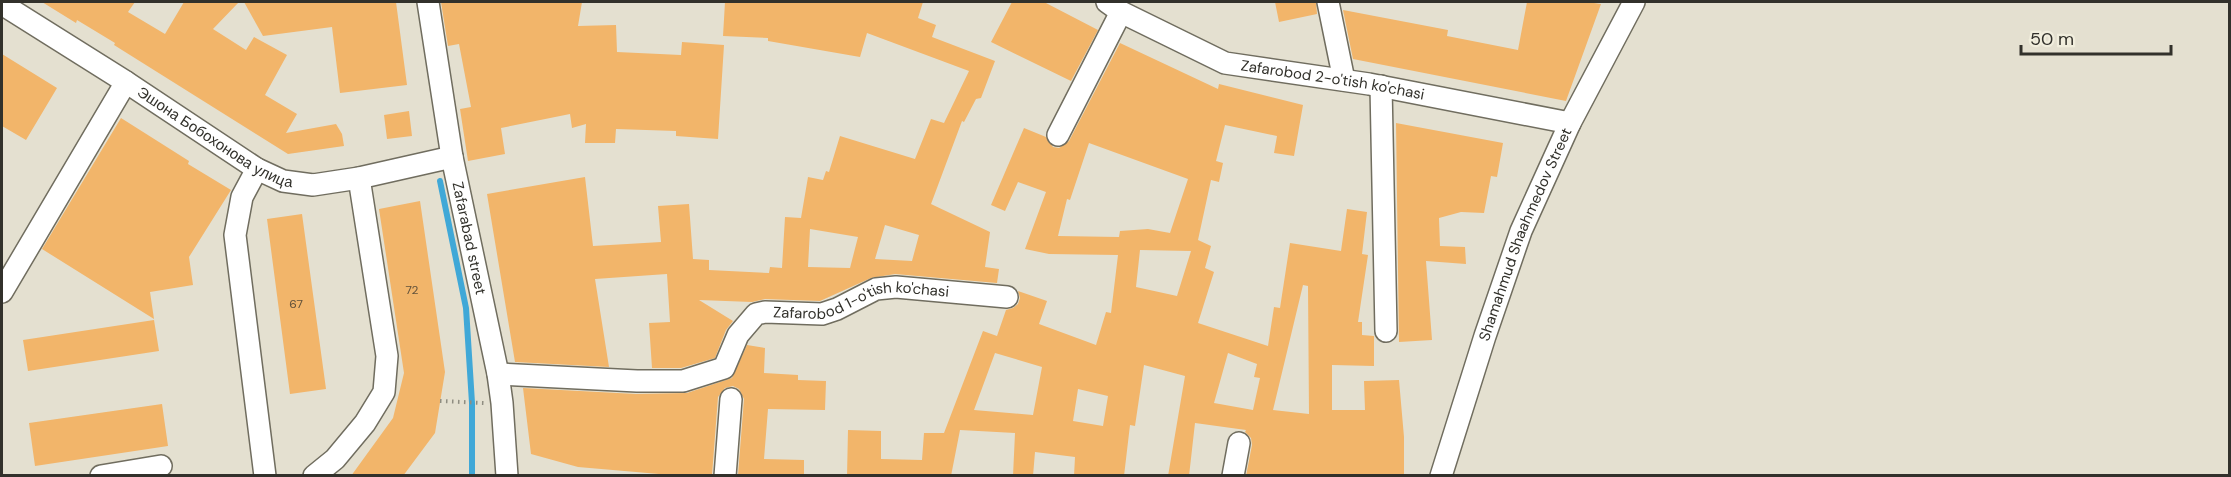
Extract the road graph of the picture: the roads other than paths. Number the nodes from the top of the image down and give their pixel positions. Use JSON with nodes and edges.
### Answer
{"nodes":[{"id":1,"x":428,"y":2,"type":"edge"},
{"id":2,"x":1328,"y":2,"type":"edge"},
{"id":3,"x":1634,"y":2,"type":"edge"},
{"id":4,"x":2,"y":4,"type":"edge"},
{"id":5,"x":1114,"y":7,"type":"edge"},
{"id":6,"x":1344,"y":80,"type":"junction"},
{"id":7,"x":126,"y":82,"type":"junction"},
{"id":8,"x":1382,"y":86,"type":"junction"},
{"id":9,"x":1569,"y":123,"type":"junction"},
{"id":10,"x":1058,"y":135,"type":"dead end"},
{"id":11,"x":452,"y":157,"type":"junction"},
{"id":12,"x":257,"y":169,"type":"junction"},
{"id":13,"x":359,"y":178,"type":"junction"},
{"id":14,"x":2,"y":292,"type":"edge"},
{"id":15,"x":1007,"y":297,"type":"dead end"},
{"id":16,"x":1386,"y":331,"type":"dead end"},
{"id":17,"x":498,"y":374,"type":"junction"},
{"id":18,"x":731,"y":399,"type":"dead end"},
{"id":19,"x":1239,"y":443,"type":"dead end"},
{"id":20,"x":161,"y":466,"type":"dead end"},
{"id":21,"x":101,"y":476,"type":"edge"},
{"id":22,"x":265,"y":476,"type":"edge"},
{"id":23,"x":314,"y":476,"type":"edge"},
{"id":24,"x":507,"y":476,"type":"edge"},
{"id":25,"x":725,"y":476,"type":"edge"},
{"id":26,"x":1233,"y":476,"type":"edge"},
{"id":27,"x":1441,"y":476,"type":"edge"}],
"edges":[{"from":1,"to":11,"type":"street","name":"Zafarabad street"},
{"from":2,"to":6,"type":"street"},
{"from":3,"to":9,"type":"street","name":"Shamahmud Shaahmedov Street"},
{"from":4,"to":7,"type":"street","name":"Эшона Бобохонова улица"},
{"from":5,"to":6,"type":"street","name":"Zafarobod 2-o'tish ko'chasi"},
{"from":5,"to":10,"type":"street"},
{"from":6,"to":8,"type":"street","name":"Zafarobod 2-o'tish ko'chasi"},
{"from":7,"to":12,"type":"street","name":"Эшона Бобохонова улица"},
{"from":7,"to":14,"type":"street"},
{"from":8,"to":9,"type":"street","name":"Zafarobod 2-o'tish ko'chasi"},
{"from":8,"to":16,"type":"street"},
{"from":9,"to":27,"type":"street","name":"Shamahmud Shaahmedov Street"},
{"from":11,"to":13,"type":"street","name":"Эшона Бобохонова улица"},
{"from":11,"to":17,"type":"street","name":"Zafarabad street"},
{"from":12,"to":13,"type":"street","name":"Эшона Бобохонова улица"},
{"from":12,"to":22,"type":"street"},
{"from":13,"to":23,"type":"street"},
{"from":15,"to":17,"type":"street","name":"Zafarobod 1-o'tish ko'chasi"},
{"from":17,"to":24,"type":"street","name":"Zafarabad street"},
{"from":18,"to":25,"type":"street"},
{"from":19,"to":26,"type":"street"},
{"from":20,"to":21,"type":"street"}]}
